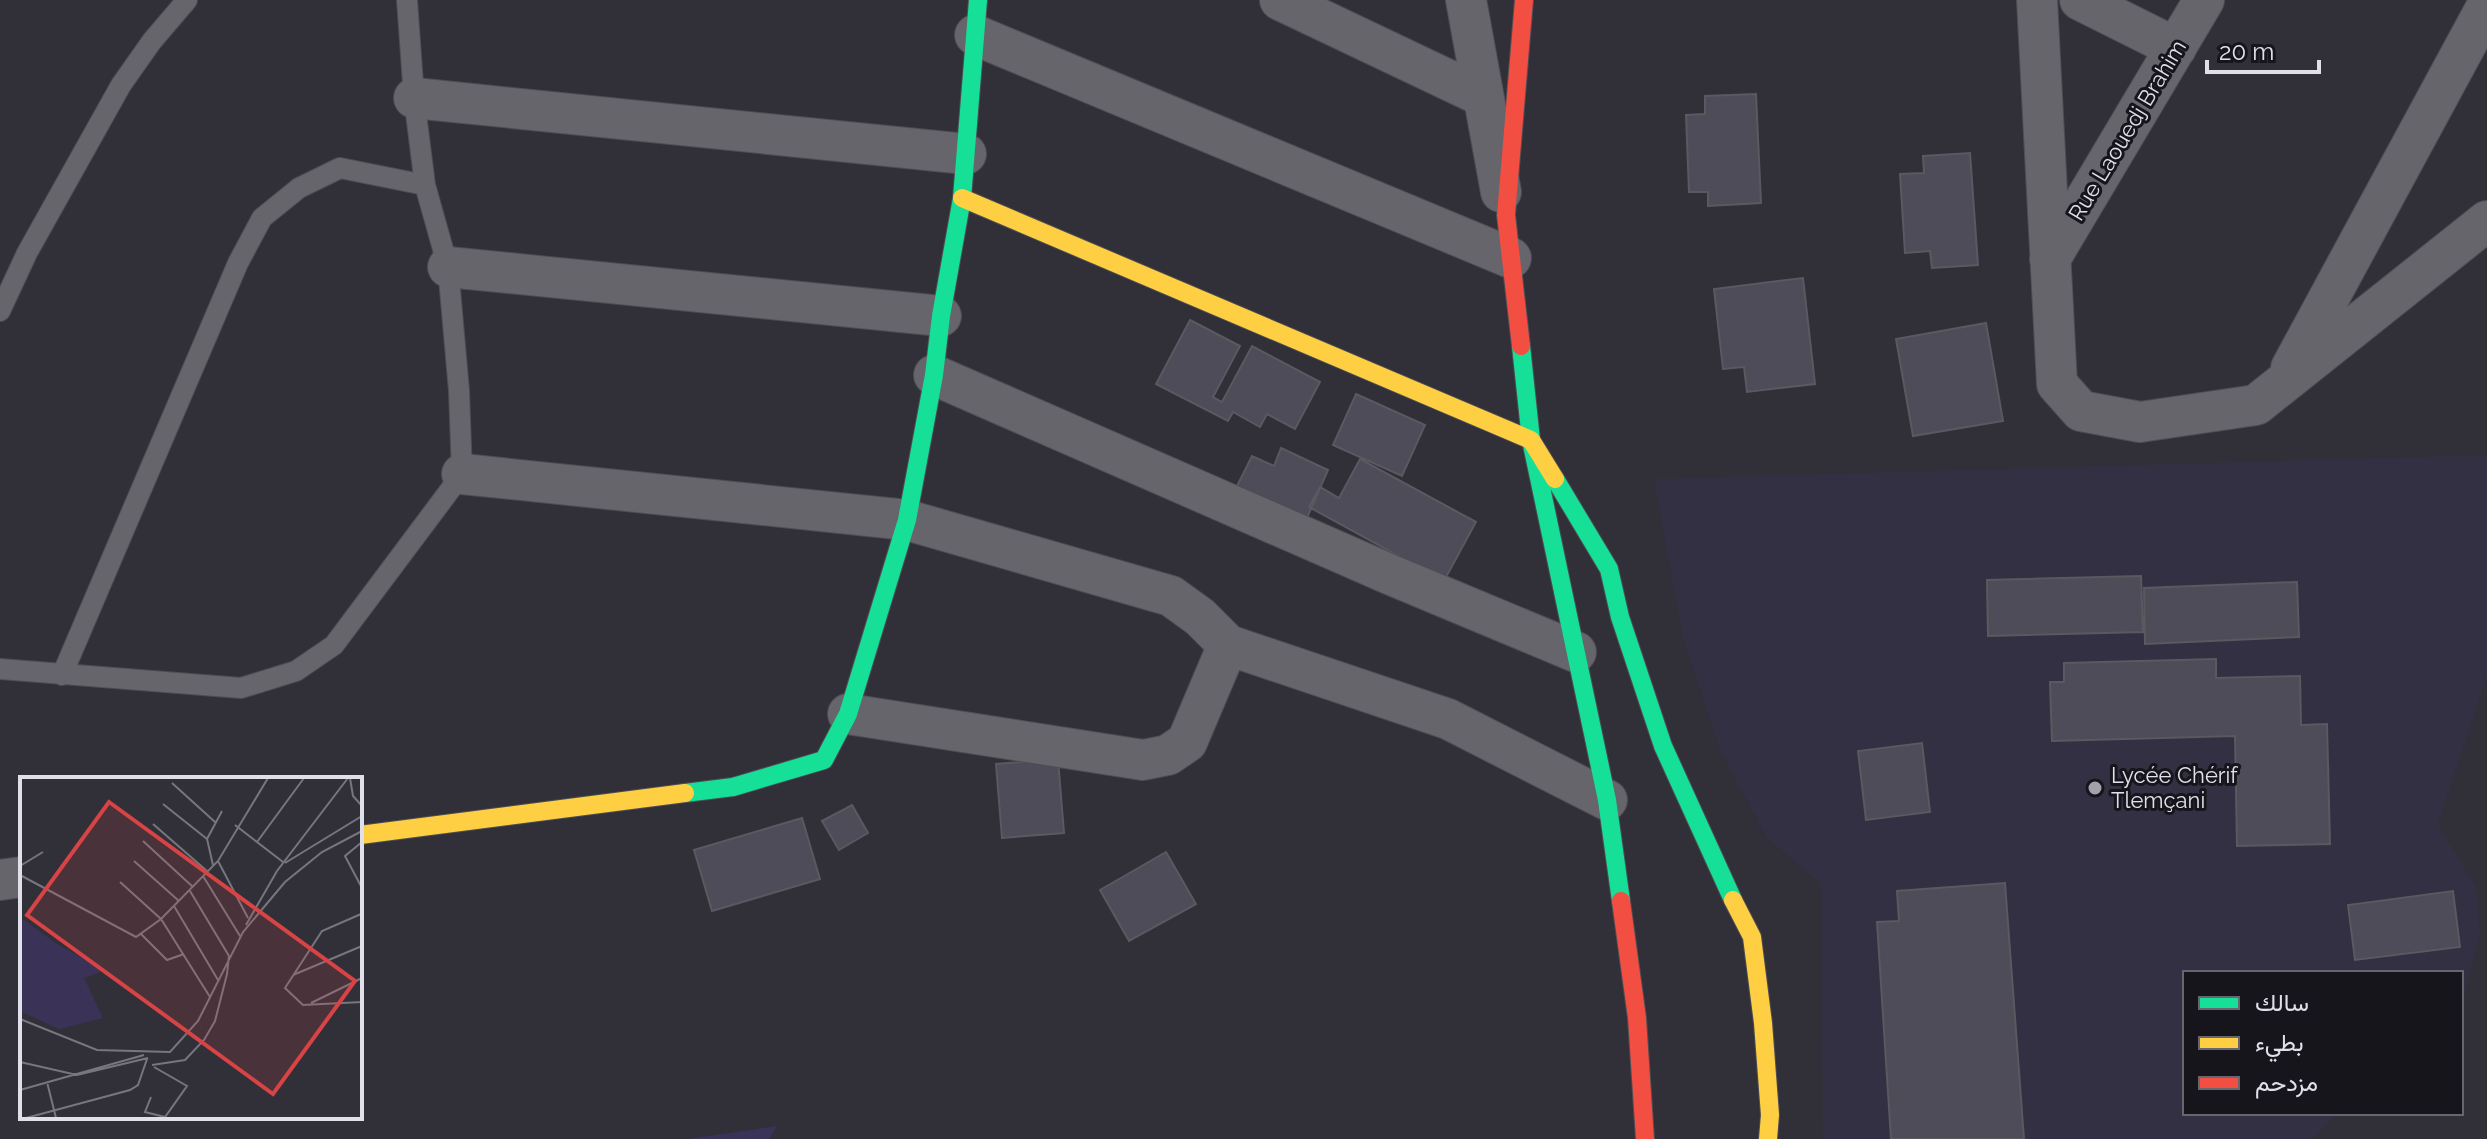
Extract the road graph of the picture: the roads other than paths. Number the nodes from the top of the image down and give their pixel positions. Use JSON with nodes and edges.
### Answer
{"nodes":[{"id":1,"x":187,"y":0,"type":"edge"},
{"id":2,"x":407,"y":0,"type":"edge"},
{"id":3,"x":1280,"y":0,"type":"edge"},
{"id":4,"x":1466,"y":0,"type":"edge"},
{"id":5,"x":1524,"y":0,"type":"edge"},
{"id":6,"x":2037,"y":0,"type":"edge"},
{"id":7,"x":2080,"y":0,"type":"edge"},
{"id":8,"x":2204,"y":0,"type":"edge"},
{"id":9,"x":2487,"y":6,"type":"edge"},
{"id":10,"x":976,"y":18,"type":"edge"},
{"id":11,"x":2176,"y":48,"type":"junction"},
{"id":12,"x":1482,"y":96,"type":"junction"},
{"id":13,"x":414,"y":98,"type":"junction"},
{"id":14,"x":966,"y":154,"type":"junction"},
{"id":15,"x":425,"y":185,"type":"junction"},
{"id":16,"x":962,"y":198,"type":"junction"},
{"id":17,"x":1506,"y":215,"type":"junction"},
{"id":18,"x":2487,"y":221,"type":"edge"},
{"id":19,"x":1511,"y":258,"type":"junction"},
{"id":20,"x":2050,"y":259,"type":"junction"},
{"id":21,"x":448,"y":267,"type":"junction"},
{"id":22,"x":0,"y":311,"type":"edge"},
{"id":23,"x":941,"y":316,"type":"junction"},
{"id":24,"x":934,"y":375,"type":"junction"},
{"id":25,"x":2283,"y":382,"type":"junction"},
{"id":26,"x":1531,"y":440,"type":"junction"},
{"id":27,"x":462,"y":474,"type":"junction"},
{"id":28,"x":907,"y":520,"type":"junction"},
{"id":29,"x":1228,"y":645,"type":"junction"},
{"id":30,"x":1576,"y":652,"type":"junction"},
{"id":31,"x":0,"y":669,"type":"edge"},
{"id":32,"x":62,"y":675,"type":"junction"},
{"id":33,"x":848,"y":714,"type":"junction"},
{"id":34,"x":1607,"y":800,"type":"junction"},
{"id":35,"x":362,"y":835,"type":"edge"},
{"id":36,"x":20,"y":877,"type":"edge"},
{"id":37,"x":0,"y":880,"type":"edge"},
{"id":38,"x":1645,"y":1139,"type":"edge"},
{"id":39,"x":1768,"y":1139,"type":"edge"}],
"edges":[{"from":1,"to":22,"type":"lane"},
{"from":2,"to":13,"type":"lane"},
{"from":3,"to":12,"type":"street"},
{"from":4,"to":12,"type":"street"},
{"from":5,"to":17,"type":"street"},
{"from":6,"to":20,"type":"street"},
{"from":7,"to":11,"type":"street"},
{"from":8,"to":11,"type":"street","name":"Rue Laouedj Brahim"},
{"from":9,"to":25,"type":"street"},
{"from":10,"to":14,"type":"street"},
{"from":10,"to":19,"type":"street"},
{"from":11,"to":20,"type":"street","name":"Rue Laouedj Brahim"},
{"from":12,"to":17,"type":"street"},
{"from":13,"to":14,"type":"street"},
{"from":13,"to":15,"type":"lane"},
{"from":14,"to":16,"type":"street"},
{"from":15,"to":21,"type":"lane"},
{"from":15,"to":32,"type":"lane"},
{"from":16,"to":23,"type":"street"},
{"from":16,"to":26,"type":"street"},
{"from":17,"to":19,"type":"street"},
{"from":18,"to":25,"type":"street"},
{"from":19,"to":26,"type":"street"},
{"from":20,"to":25,"type":"street"},
{"from":21,"to":23,"type":"street"},
{"from":21,"to":27,"type":"lane"},
{"from":23,"to":24,"type":"street"},
{"from":24,"to":28,"type":"street"},
{"from":24,"to":30,"type":"street"},
{"from":26,"to":30,"type":"street"},
{"from":26,"to":39,"type":"street"},
{"from":27,"to":28,"type":"street"},
{"from":27,"to":32,"type":"lane"},
{"from":28,"to":29,"type":"street"},
{"from":28,"to":33,"type":"street"},
{"from":29,"to":33,"type":"street"},
{"from":29,"to":34,"type":"street"},
{"from":30,"to":34,"type":"street"},
{"from":31,"to":32,"type":"lane"},
{"from":33,"to":35,"type":"street"},
{"from":34,"to":38,"type":"street"},
{"from":36,"to":37,"type":"street"}]}
